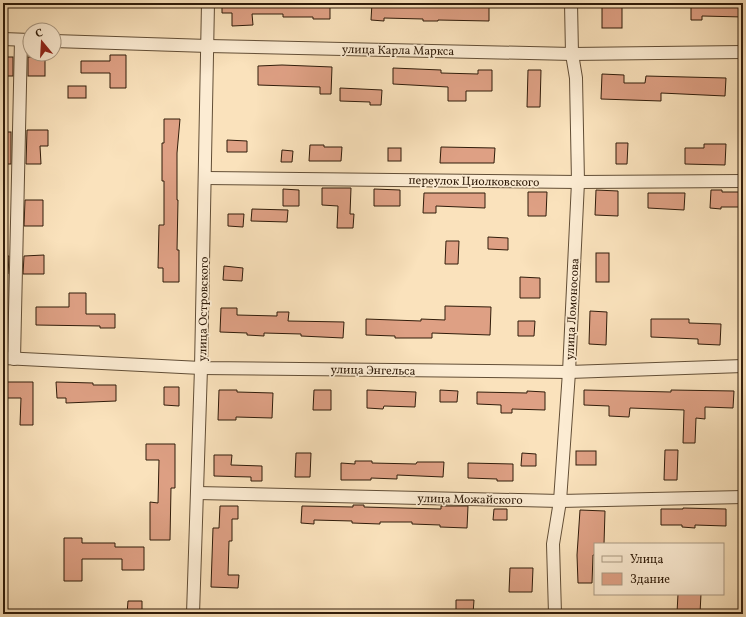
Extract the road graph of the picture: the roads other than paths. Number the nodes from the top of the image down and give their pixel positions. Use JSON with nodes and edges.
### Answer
{"nodes":[{"id":1,"x":208,"y":3,"type":"edge"},
{"id":2,"x":571,"y":3,"type":"edge"},
{"id":3,"x":3,"y":39,"type":"edge"},
{"id":4,"x":22,"y":40,"type":"edge"},
{"id":5,"x":62,"y":41,"type":"edge"},
{"id":6,"x":208,"y":46,"type":"junction"},
{"id":7,"x":743,"y":52,"type":"edge"},
{"id":8,"x":572,"y":54,"type":"junction"},
{"id":9,"x":25,"y":62,"type":"edge"},
{"id":10,"x":205,"y":178,"type":"junction"},
{"id":11,"x":578,"y":182,"type":"junction"},
{"id":12,"x":743,"y":182,"type":"edge"},
{"id":13,"x":9,"y":359,"type":"edge"},
{"id":14,"x":743,"y":366,"type":"edge"},
{"id":15,"x":201,"y":368,"type":"junction"},
{"id":16,"x":569,"y":372,"type":"junction"},
{"id":17,"x":197,"y":493,"type":"junction"},
{"id":18,"x":743,"y":497,"type":"edge"},
{"id":19,"x":560,"y":501,"type":"junction"},
{"id":20,"x":193,"y":614,"type":"edge"},
{"id":21,"x":555,"y":614,"type":"edge"}],
"edges":[{"from":1,"to":6,"type":"street","name":"улица Островского"},
{"from":2,"to":8,"type":"street","name":"улица Ломоносова"},
{"from":3,"to":4,"type":"street"},
{"from":5,"to":6,"type":"street","name":"улица Карла Маркса"},
{"from":6,"to":8,"type":"street","name":"улица Карла Маркса"},
{"from":6,"to":10,"type":"street","name":"улица Островского"},
{"from":7,"to":8,"type":"street","name":"улица Карла Маркса"},
{"from":8,"to":11,"type":"street","name":"улица Ломоносова"},
{"from":9,"to":13,"type":"street"},
{"from":10,"to":11,"type":"street","name":"переулок Циолковского"},
{"from":10,"to":15,"type":"street","name":"улица Островского"},
{"from":11,"to":12,"type":"street","name":"переулок Циолковского"},
{"from":11,"to":16,"type":"street","name":"улица Ломоносова"},
{"from":13,"to":15,"type":"street","name":"улица Энгельса"},
{"from":14,"to":16,"type":"street","name":"улица Энгельса"},
{"from":15,"to":16,"type":"street","name":"улица Энгельса"},
{"from":15,"to":17,"type":"street","name":"улица Островского"},
{"from":16,"to":19,"type":"street","name":"улица Ломоносова"},
{"from":17,"to":19,"type":"street","name":"улица Можайского"},
{"from":17,"to":20,"type":"street","name":"улица Островского"},
{"from":18,"to":19,"type":"street","name":"улица Можайского"},
{"from":19,"to":21,"type":"street","name":"улица Ломоносова"}]}
